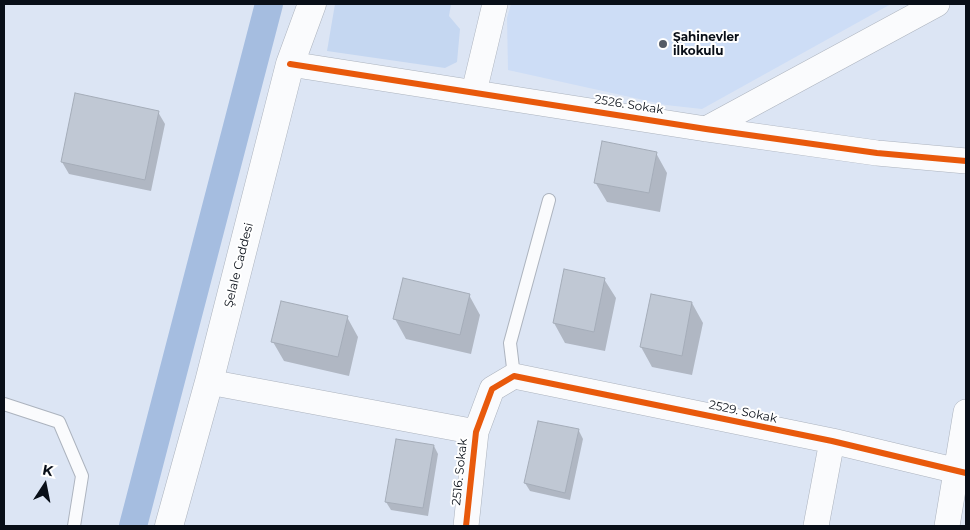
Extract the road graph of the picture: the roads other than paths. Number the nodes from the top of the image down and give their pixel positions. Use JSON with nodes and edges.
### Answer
{"nodes":[{"id":1,"x":312,"y":4,"type":"edge"},
{"id":2,"x":495,"y":4,"type":"edge"},
{"id":3,"x":937,"y":4,"type":"edge"},
{"id":4,"x":290,"y":64,"type":"junction"},
{"id":5,"x":474,"y":92,"type":"junction"},
{"id":6,"x":706,"y":129,"type":"junction"},
{"id":7,"x":966,"y":161,"type":"edge"},
{"id":8,"x":549,"y":200,"type":"dead end"},
{"id":9,"x":514,"y":376,"type":"junction"},
{"id":10,"x":210,"y":382,"type":"junction"},
{"id":11,"x":4,"y":404,"type":"edge"},
{"id":12,"x":966,"y":412,"type":"edge"},
{"id":13,"x":476,"y":432,"type":"junction"},
{"id":14,"x":832,"y":441,"type":"junction"},
{"id":15,"x":961,"y":472,"type":"edge"},
{"id":16,"x":74,"y":526,"type":"edge"},
{"id":17,"x":168,"y":526,"type":"edge"},
{"id":18,"x":466,"y":526,"type":"edge"},
{"id":19,"x":816,"y":526,"type":"edge"},
{"id":20,"x":947,"y":526,"type":"edge"}],
"edges":[{"from":1,"to":4,"type":"street","name":"Şelale Caddesi"},
{"from":2,"to":5,"type":"street"},
{"from":3,"to":6,"type":"street"},
{"from":4,"to":5,"type":"street","name":"2526. Sokak"},
{"from":4,"to":10,"type":"street","name":"Şelale Caddesi"},
{"from":5,"to":6,"type":"street","name":"2526. Sokak"},
{"from":6,"to":7,"type":"street","name":"2526. Sokak"},
{"from":8,"to":9,"type":"lane"},
{"from":9,"to":13,"type":"street","name":"2516. Sokak"},
{"from":9,"to":14,"type":"street","name":"2529. Sokak"},
{"from":10,"to":13,"type":"street"},
{"from":10,"to":17,"type":"street","name":"Şelale Caddesi"},
{"from":11,"to":16,"type":"lane"},
{"from":12,"to":15,"type":"street"},
{"from":13,"to":18,"type":"street","name":"2516. Sokak"},
{"from":14,"to":15,"type":"street","name":"2529. Sokak"},
{"from":14,"to":19,"type":"street"},
{"from":15,"to":20,"type":"street"}]}
